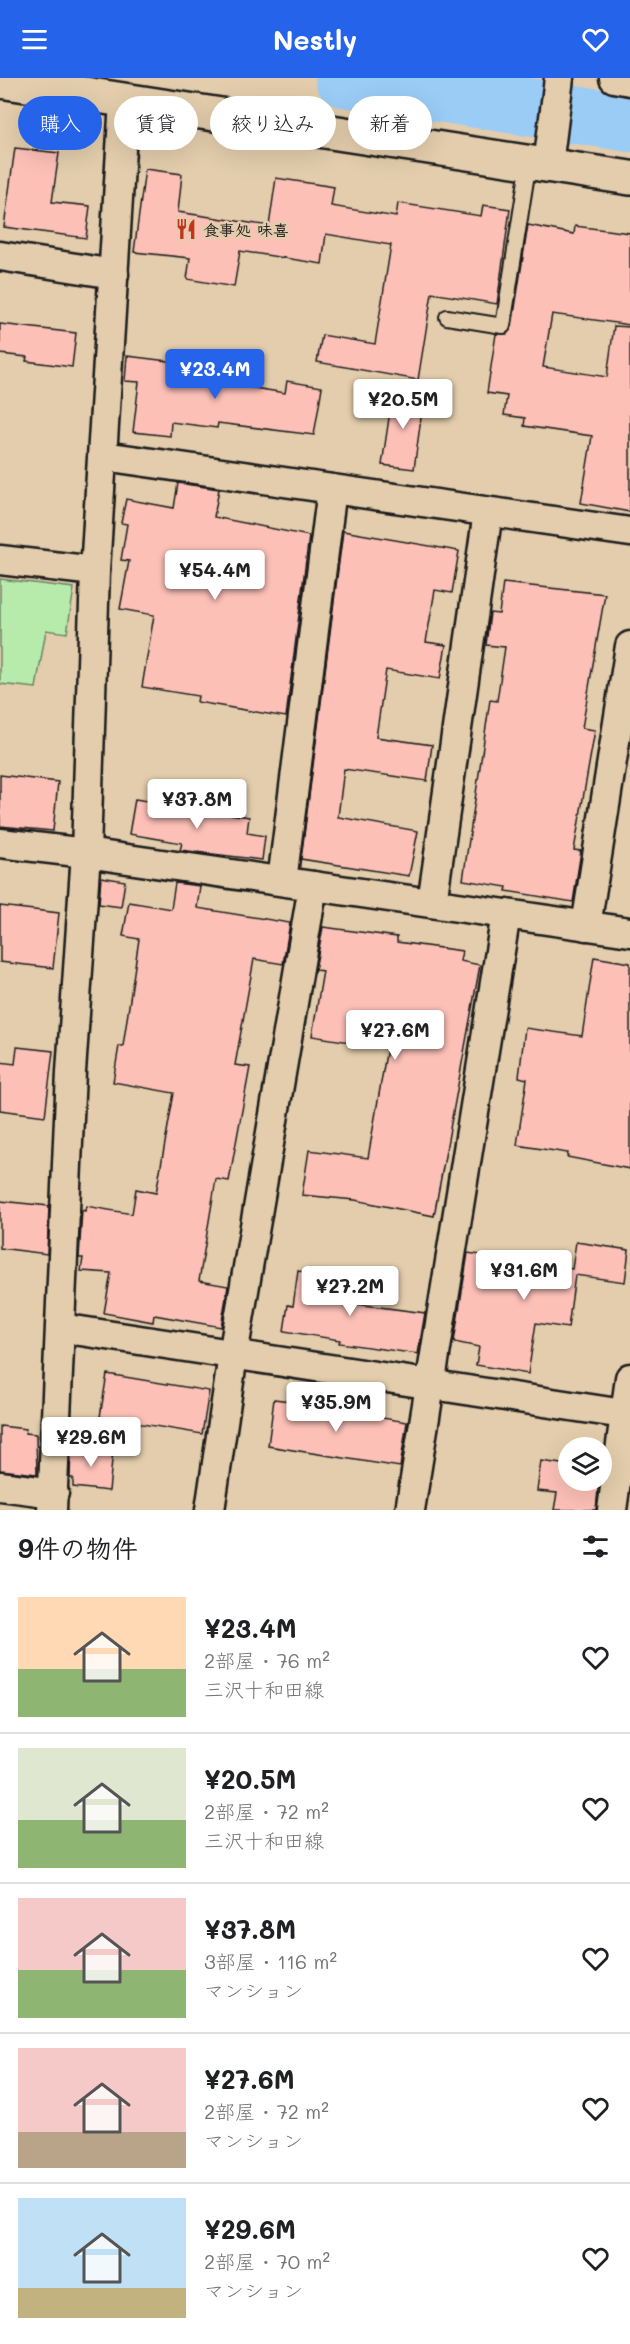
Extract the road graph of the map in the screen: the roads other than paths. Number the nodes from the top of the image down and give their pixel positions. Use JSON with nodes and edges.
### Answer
{"nodes":[{"id":1,"x":614,"y":78,"type":"edge"},
{"id":2,"x":558,"y":80,"type":"edge"},
{"id":3,"x":0,"y":81,"type":"edge"},
{"id":4,"x":630,"y":81,"type":"edge"},
{"id":5,"x":114,"y":98,"type":"edge"},
{"id":6,"x":198,"y":111,"type":"edge"},
{"id":7,"x":121,"y":150,"type":"edge"},
{"id":8,"x":538,"y":163,"type":"junction"},
{"id":9,"x":630,"y":178,"type":"edge"},
{"id":10,"x":0,"y":255,"type":"edge"},
{"id":11,"x":114,"y":274,"type":"junction"},
{"id":12,"x":447,"y":317,"type":"dead end"},
{"id":13,"x":104,"y":456,"type":"junction"},
{"id":14,"x":332,"y":489,"type":"junction"},
{"id":15,"x":488,"y":512,"type":"junction"},
{"id":16,"x":630,"y":532,"type":"edge"},
{"id":17,"x":0,"y":560,"type":"edge"},
{"id":18,"x":95,"y":571,"type":"junction"},
{"id":19,"x":630,"y":646,"type":"edge"},
{"id":20,"x":0,"y":843,"type":"edge"},
{"id":21,"x":86,"y":853,"type":"junction"},
{"id":22,"x":282,"y":882,"type":"junction"},
{"id":23,"x":313,"y":886,"type":"junction"},
{"id":24,"x":432,"y":903,"type":"junction"},
{"id":25,"x":506,"y":914,"type":"junction"},
{"id":26,"x":586,"y":926,"type":"junction"},
{"id":27,"x":630,"y":932,"type":"edge"},
{"id":28,"x":61,"y":1328,"type":"junction"},
{"id":29,"x":233,"y":1355,"type":"junction"},
{"id":30,"x":630,"y":1378,"type":"edge"},
{"id":31,"x":429,"y":1385,"type":"junction"},
{"id":32,"x":627,"y":1415,"type":"edge"},
{"id":33,"x":0,"y":1486,"type":"edge"},
{"id":34,"x":53,"y":1502,"type":"edge"},
{"id":35,"x":210,"y":1510,"type":"edge"},
{"id":36,"x":410,"y":1510,"type":"edge"},
{"id":37,"x":612,"y":1510,"type":"edge"}],
"edges":[{"from":1,"to":4,"type":"street"},
{"from":2,"to":8,"type":"street"},
{"from":3,"to":5,"type":"main road"},
{"from":6,"to":8,"type":"main road"},
{"from":7,"to":11,"type":"street"},
{"from":8,"to":9,"type":"main road"},
{"from":8,"to":12,"type":"lane"},
{"from":10,"to":11,"type":"street"},
{"from":11,"to":13,"type":"street"},
{"from":13,"to":14,"type":"street"},
{"from":13,"to":18,"type":"street"},
{"from":14,"to":15,"type":"street"},
{"from":14,"to":22,"type":"street"},
{"from":15,"to":16,"type":"street"},
{"from":15,"to":24,"type":"street"},
{"from":17,"to":18,"type":"street"},
{"from":18,"to":21,"type":"street"},
{"from":19,"to":26,"type":"street"},
{"from":20,"to":21,"type":"street"},
{"from":21,"to":22,"type":"street"},
{"from":21,"to":28,"type":"street"},
{"from":22,"to":23,"type":"street"},
{"from":23,"to":24,"type":"street"},
{"from":23,"to":29,"type":"street"},
{"from":24,"to":25,"type":"street"},
{"from":25,"to":26,"type":"street"},
{"from":25,"to":31,"type":"street"},
{"from":26,"to":27,"type":"street"},
{"from":28,"to":29,"type":"street"},
{"from":28,"to":34,"type":"street"},
{"from":29,"to":31,"type":"street"},
{"from":29,"to":35,"type":"street"},
{"from":30,"to":32,"type":"street"},
{"from":31,"to":32,"type":"street"},
{"from":31,"to":36,"type":"street"},
{"from":32,"to":37,"type":"street"},
{"from":33,"to":34,"type":"street"}]}
